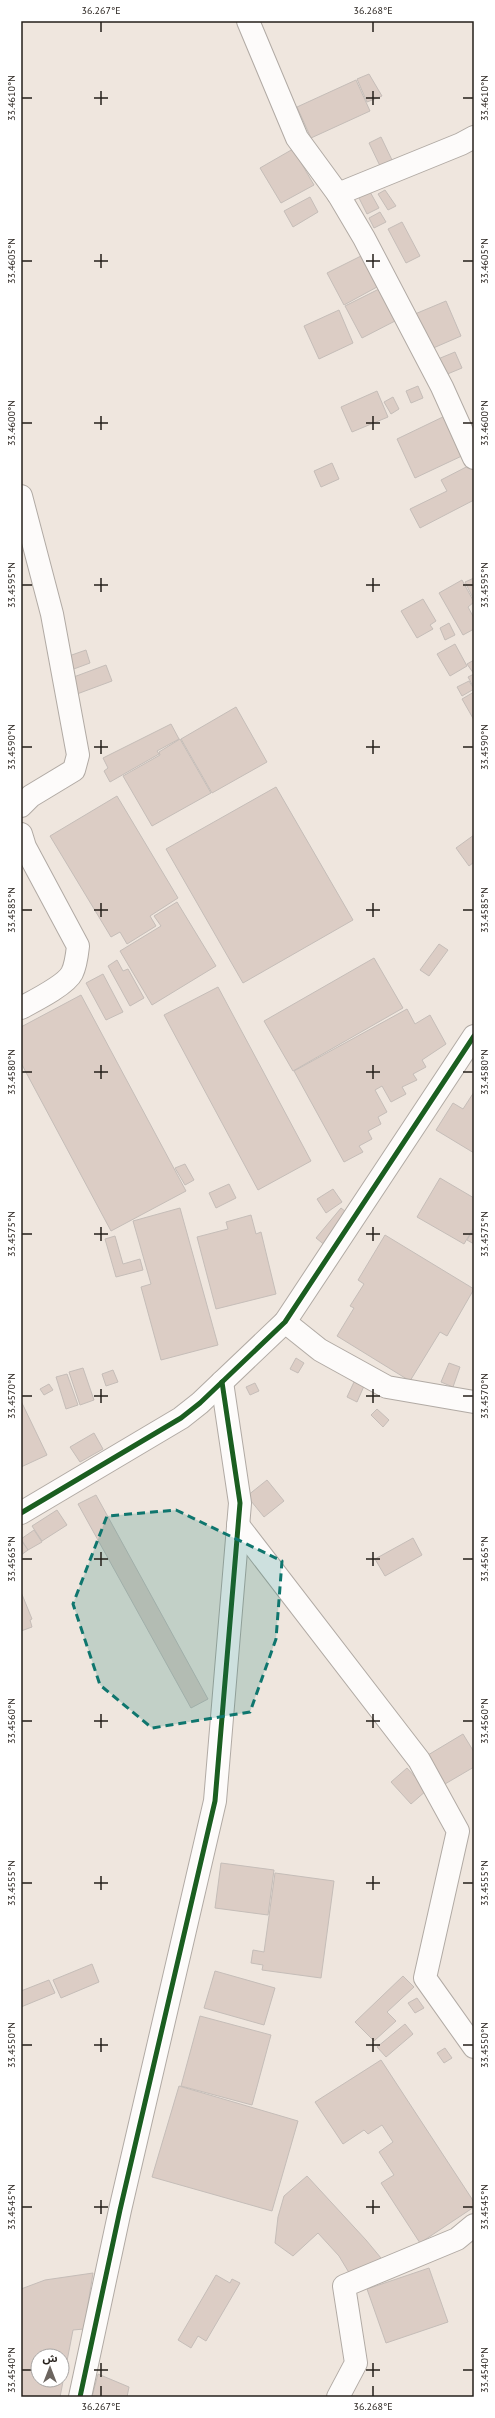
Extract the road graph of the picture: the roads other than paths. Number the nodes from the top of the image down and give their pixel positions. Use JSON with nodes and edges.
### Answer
{"nodes":[{"id":1,"x":248,"y":21,"type":"edge"},
{"id":2,"x":474,"y":137,"type":"edge"},
{"id":3,"x":338,"y":194,"type":"junction"},
{"id":4,"x":474,"y":458,"type":"edge"},
{"id":5,"x":21,"y":496,"type":"edge"},
{"id":6,"x":21,"y":806,"type":"edge"},
{"id":7,"x":21,"y":834,"type":"edge"},
{"id":8,"x":21,"y":1008,"type":"edge"},
{"id":9,"x":474,"y":1036,"type":"edge"},
{"id":10,"x":285,"y":1322,"type":"junction"},
{"id":11,"x":222,"y":1382,"type":"junction"},
{"id":12,"x":474,"y":1402,"type":"edge"},
{"id":13,"x":21,"y":1513,"type":"edge"},
{"id":14,"x":238,"y":1525,"type":"junction"},
{"id":15,"x":474,"y":2047,"type":"edge"},
{"id":16,"x":474,"y":2225,"type":"edge"},
{"id":17,"x":80,"y":2397,"type":"edge"},
{"id":18,"x":338,"y":2397,"type":"edge"}],
"edges":[{"from":1,"to":3,"type":"street"},
{"from":2,"to":3,"type":"street"},
{"from":3,"to":4,"type":"street"},
{"from":5,"to":6,"type":"street"},
{"from":7,"to":8,"type":"street"},
{"from":9,"to":10,"type":"street"},
{"from":10,"to":11,"type":"street"},
{"from":10,"to":12,"type":"street"},
{"from":11,"to":13,"type":"street"},
{"from":11,"to":14,"type":"street"},
{"from":14,"to":15,"type":"street"},
{"from":14,"to":17,"type":"street"},
{"from":16,"to":18,"type":"street"}]}
